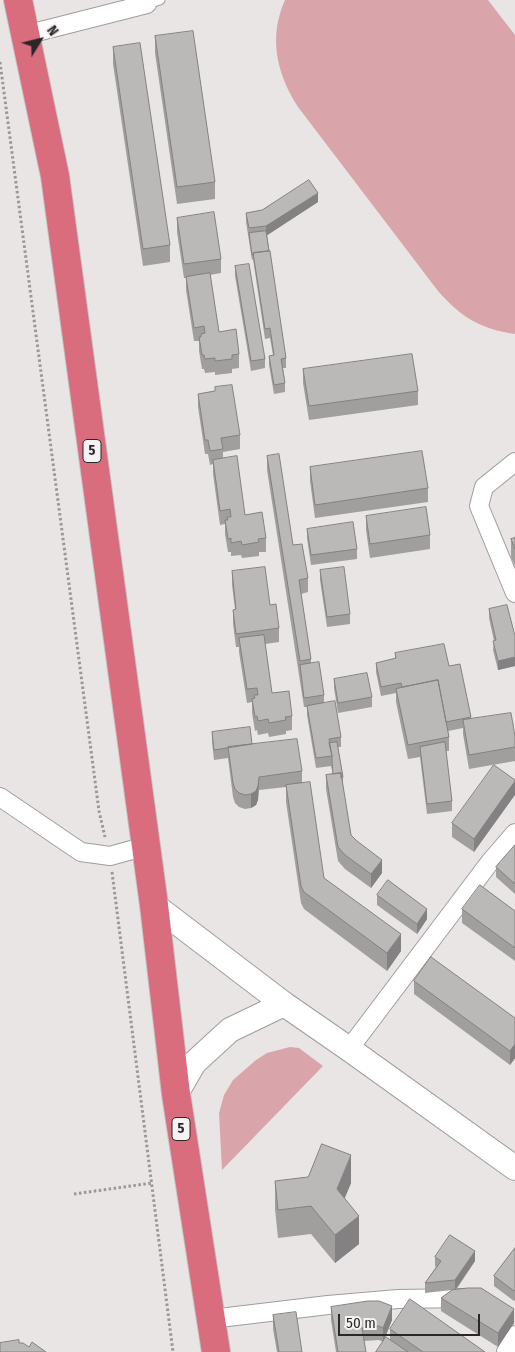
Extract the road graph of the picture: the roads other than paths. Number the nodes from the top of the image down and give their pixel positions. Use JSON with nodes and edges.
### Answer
{"nodes":[{"id":1,"x":18,"y":0,"type":"edge"},
{"id":2,"x":154,"y":2,"type":"edge"},
{"id":3,"x":25,"y":35,"type":"junction"},
{"id":4,"x":515,"y":462,"type":"edge"},
{"id":5,"x":515,"y":593,"type":"edge"},
{"id":6,"x":0,"y":797,"type":"edge"},
{"id":7,"x":515,"y":833,"type":"edge"},
{"id":8,"x":146,"y":846,"type":"junction"},
{"id":9,"x":154,"y":905,"type":"junction"},
{"id":10,"x":284,"y":1004,"type":"junction"},
{"id":11,"x":350,"y":1049,"type":"junction"},
{"id":12,"x":176,"y":1094,"type":"junction"},
{"id":13,"x":515,"y":1168,"type":"edge"},
{"id":14,"x":479,"y":1298,"type":"edge"},
{"id":15,"x":211,"y":1319,"type":"junction"},
{"id":16,"x":515,"y":1335,"type":"edge"},
{"id":17,"x":216,"y":1352,"type":"edge"},
{"id":18,"x":506,"y":1352,"type":"edge"}],
"edges":[{"from":1,"to":3,"type":"highway","number":"5"},
{"from":2,"to":3,"type":"street"},
{"from":3,"to":8,"type":"highway","number":"5"},
{"from":4,"to":5,"type":"street"},
{"from":6,"to":8,"type":"street"},
{"from":7,"to":11,"type":"street"},
{"from":8,"to":9,"type":"highway","number":"5"},
{"from":9,"to":10,"type":"main road"},
{"from":9,"to":12,"type":"highway","number":"5"},
{"from":10,"to":11,"type":"main road"},
{"from":10,"to":12,"type":"main road"},
{"from":11,"to":13,"type":"main road"},
{"from":12,"to":15,"type":"highway","number":"5"},
{"from":14,"to":15,"type":"street"},
{"from":15,"to":17,"type":"highway","number":"5"},
{"from":16,"to":18,"type":"street"}]}
